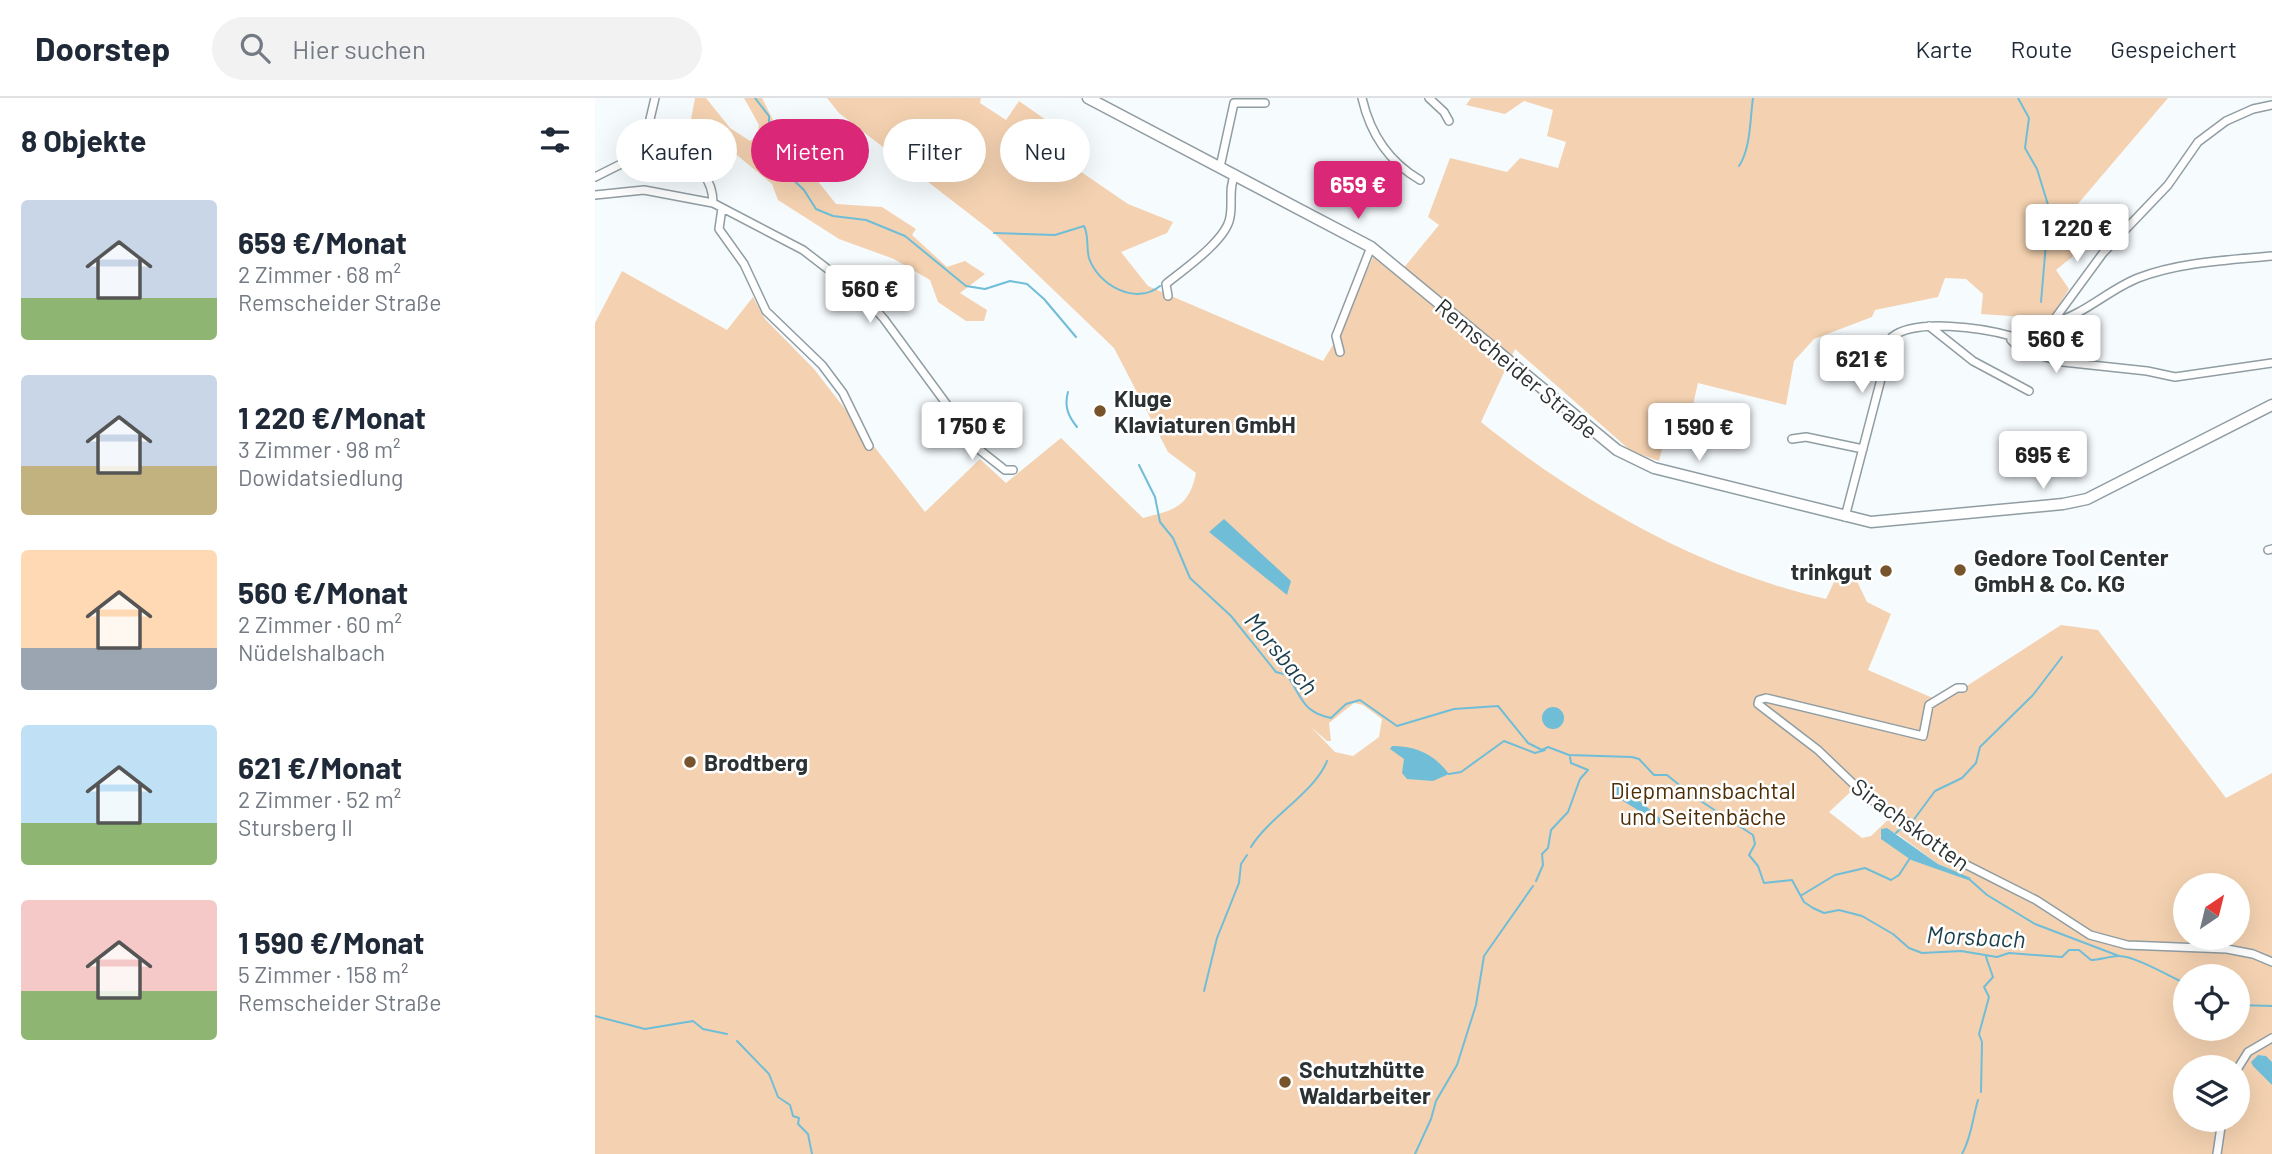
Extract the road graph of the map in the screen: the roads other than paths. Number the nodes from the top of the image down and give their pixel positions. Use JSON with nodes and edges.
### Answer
{"nodes":[{"id":1,"x":655,"y":98,"type":"edge"},
{"id":2,"x":1088,"y":98,"type":"edge"},
{"id":3,"x":1362,"y":98,"type":"edge"},
{"id":4,"x":1429,"y":98,"type":"edge"},
{"id":5,"x":1265,"y":103,"type":"dead end"},
{"id":6,"x":2272,"y":105,"type":"edge"},
{"id":7,"x":650,"y":119,"type":"edge"},
{"id":8,"x":1449,"y":121,"type":"dead end"},
{"id":9,"x":616,"y":166,"type":"edge"},
{"id":10,"x":1220,"y":167,"type":"junction"},
{"id":11,"x":1235,"y":174,"type":"junction"},
{"id":12,"x":595,"y":177,"type":"edge"},
{"id":13,"x":1420,"y":180,"type":"dead end"},
{"id":14,"x":709,"y":182,"type":"edge"},
{"id":15,"x":595,"y":195,"type":"edge"},
{"id":16,"x":713,"y":203,"type":"junction"},
{"id":17,"x":722,"y":208,"type":"junction"},
{"id":18,"x":1371,"y":247,"type":"junction"},
{"id":19,"x":2272,"y":256,"type":"edge"},
{"id":20,"x":1168,"y":296,"type":"dead end"},
{"id":21,"x":2052,"y":323,"type":"junction"},
{"id":22,"x":1929,"y":326,"type":"junction"},
{"id":23,"x":2011,"y":336,"type":"junction"},
{"id":24,"x":1341,"y":352,"type":"dead end"},
{"id":25,"x":2272,"y":363,"type":"edge"},
{"id":26,"x":2029,"y":391,"type":"dead end"},
{"id":27,"x":2272,"y":405,"type":"edge"},
{"id":28,"x":1792,"y":439,"type":"dead end"},
{"id":29,"x":869,"y":446,"type":"dead end"},
{"id":30,"x":1863,"y":449,"type":"junction"},
{"id":31,"x":1013,"y":470,"type":"dead end"},
{"id":32,"x":1845,"y":517,"type":"junction"},
{"id":33,"x":1963,"y":688,"type":"dead end"},
{"id":34,"x":2272,"y":962,"type":"edge"},
{"id":35,"x":2272,"y":1038,"type":"edge"},
{"id":36,"x":2246,"y":1055,"type":"edge"},
{"id":37,"x":2220,"y":1132,"type":"edge"},
{"id":38,"x":2217,"y":1154,"type":"edge"}],
"edges":[{"from":1,"to":7,"type":"street"},
{"from":2,"to":10,"type":"main road","name":"Remscheider Straße"},
{"from":3,"to":13,"type":"street"},
{"from":4,"to":8,"type":"street"},
{"from":5,"to":10,"type":"street"},
{"from":6,"to":21,"type":"street"},
{"from":9,"to":12,"type":"street"},
{"from":10,"to":11,"type":"main road","name":"Remscheider Straße"},
{"from":11,"to":18,"type":"main road","name":"Remscheider Straße"},
{"from":11,"to":20,"type":"street"},
{"from":14,"to":16,"type":"street"},
{"from":15,"to":16,"type":"street"},
{"from":16,"to":17,"type":"street"},
{"from":17,"to":29,"type":"street"},
{"from":17,"to":31,"type":"street"},
{"from":18,"to":24,"type":"street"},
{"from":18,"to":32,"type":"main road","name":"Remscheider Straße"},
{"from":19,"to":21,"type":"street"},
{"from":21,"to":23,"type":"street"},
{"from":22,"to":23,"type":"street"},
{"from":22,"to":26,"type":"street"},
{"from":22,"to":30,"type":"street"},
{"from":23,"to":25,"type":"street"},
{"from":27,"to":32,"type":"main road","name":"Remscheider Straße"},
{"from":28,"to":30,"type":"street"},
{"from":30,"to":32,"type":"street"},
{"from":33,"to":34,"type":"street","name":"Sirachskotten"},
{"from":35,"to":36,"type":"street"},
{"from":37,"to":38,"type":"street"}]}
